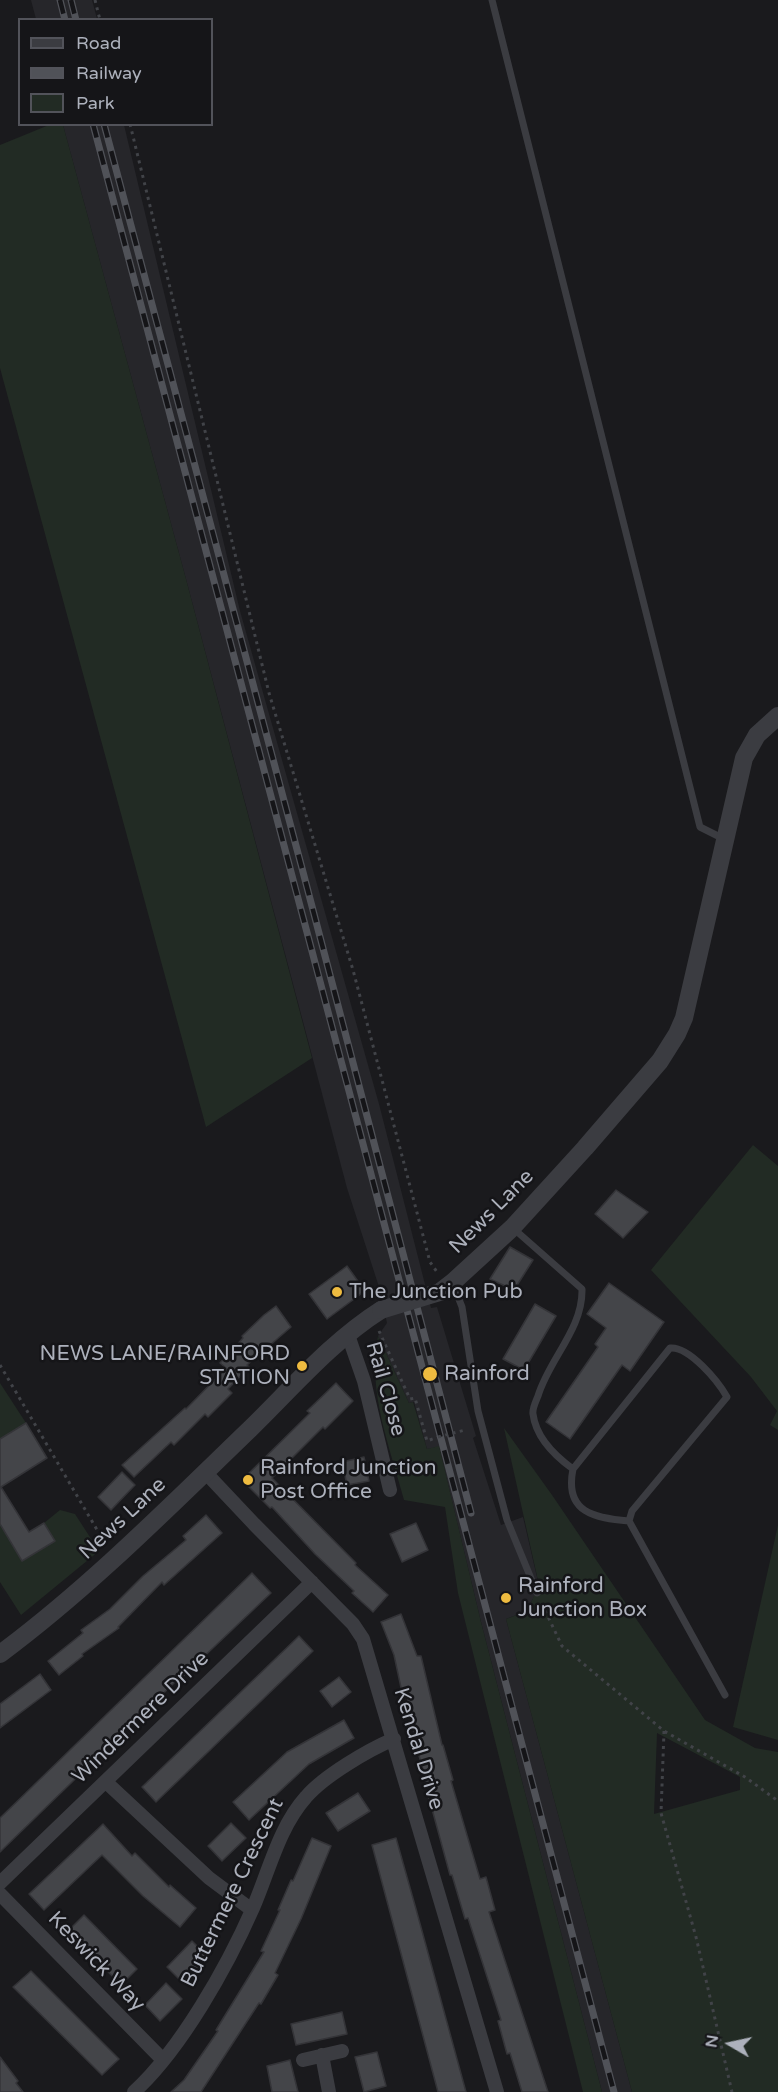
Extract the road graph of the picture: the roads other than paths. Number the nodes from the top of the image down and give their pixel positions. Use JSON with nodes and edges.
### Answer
{"nodes":[{"id":1,"x":492,"y":0,"type":"edge"},
{"id":2,"x":778,"y":716,"type":"edge"},
{"id":3,"x":724,"y":840,"type":"junction"},
{"id":4,"x":512,"y":1228,"type":"junction"},
{"id":5,"x":446,"y":1287,"type":"junction"},
{"id":6,"x":348,"y":1335,"type":"junction"},
{"id":7,"x":573,"y":1470,"type":"junction"},
{"id":8,"x":206,"y":1472,"type":"junction"},
{"id":9,"x":390,"y":1490,"type":"dead end"},
{"id":10,"x":629,"y":1521,"type":"junction"},
{"id":11,"x":312,"y":1582,"type":"junction"},
{"id":12,"x":537,"y":1593,"type":"road end"},
{"id":13,"x":0,"y":1654,"type":"edge"},
{"id":14,"x":726,"y":1695,"type":"dead end"},
{"id":15,"x":394,"y":1739,"type":"junction"},
{"id":16,"x":106,"y":1782,"type":"junction"},
{"id":17,"x":0,"y":1883,"type":"edge"},
{"id":18,"x":0,"y":1894,"type":"edge"},
{"id":19,"x":252,"y":1910,"type":"junction"},
{"id":20,"x":342,"y":2051,"type":"dead end"},
{"id":21,"x":322,"y":2055,"type":"junction"},
{"id":22,"x":163,"y":2060,"type":"junction"},
{"id":23,"x":303,"y":2060,"type":"dead end"},
{"id":24,"x":134,"y":2092,"type":"edge"},
{"id":25,"x":329,"y":2092,"type":"edge"},
{"id":26,"x":497,"y":2092,"type":"edge"}],
"edges":[{"from":1,"to":3,"type":"lane"},
{"from":2,"to":3,"type":"street","name":"News Lane"},
{"from":3,"to":4,"type":"street","name":"News Lane"},
{"from":4,"to":5,"type":"street","name":"News Lane"},
{"from":4,"to":7,"type":"lane"},
{"from":5,"to":6,"type":"street","name":"News Lane","bridge":true},
{"from":5,"to":12,"type":"lane"},
{"from":6,"to":8,"type":"street","name":"News Lane"},
{"from":6,"to":9,"type":"street","name":"Rail Close"},
{"from":7,"to":10,"type":"lane"},
{"from":7,"to":10,"type":"lane"},
{"from":8,"to":11,"type":"street","name":"Kendal Drive"},
{"from":8,"to":13,"type":"street","name":"News Lane"},
{"from":10,"to":14,"type":"lane"},
{"from":11,"to":15,"type":"street","name":"Kendal Drive"},
{"from":11,"to":16,"type":"street","name":"Windermere Drive"},
{"from":15,"to":19,"type":"street","name":"Buttermere Crescent"},
{"from":15,"to":26,"type":"street","name":"Kendal Drive"},
{"from":16,"to":17,"type":"street","name":"Windermere Drive"},
{"from":16,"to":19,"type":"street"},
{"from":18,"to":22,"type":"street","name":"Keswick Way"},
{"from":19,"to":22,"type":"street","name":"Buttermere Crescent"},
{"from":20,"to":21,"type":"street"},
{"from":21,"to":23,"type":"street"},
{"from":21,"to":25,"type":"street"},
{"from":22,"to":24,"type":"street","name":"Buttermere Crescent"}]}
